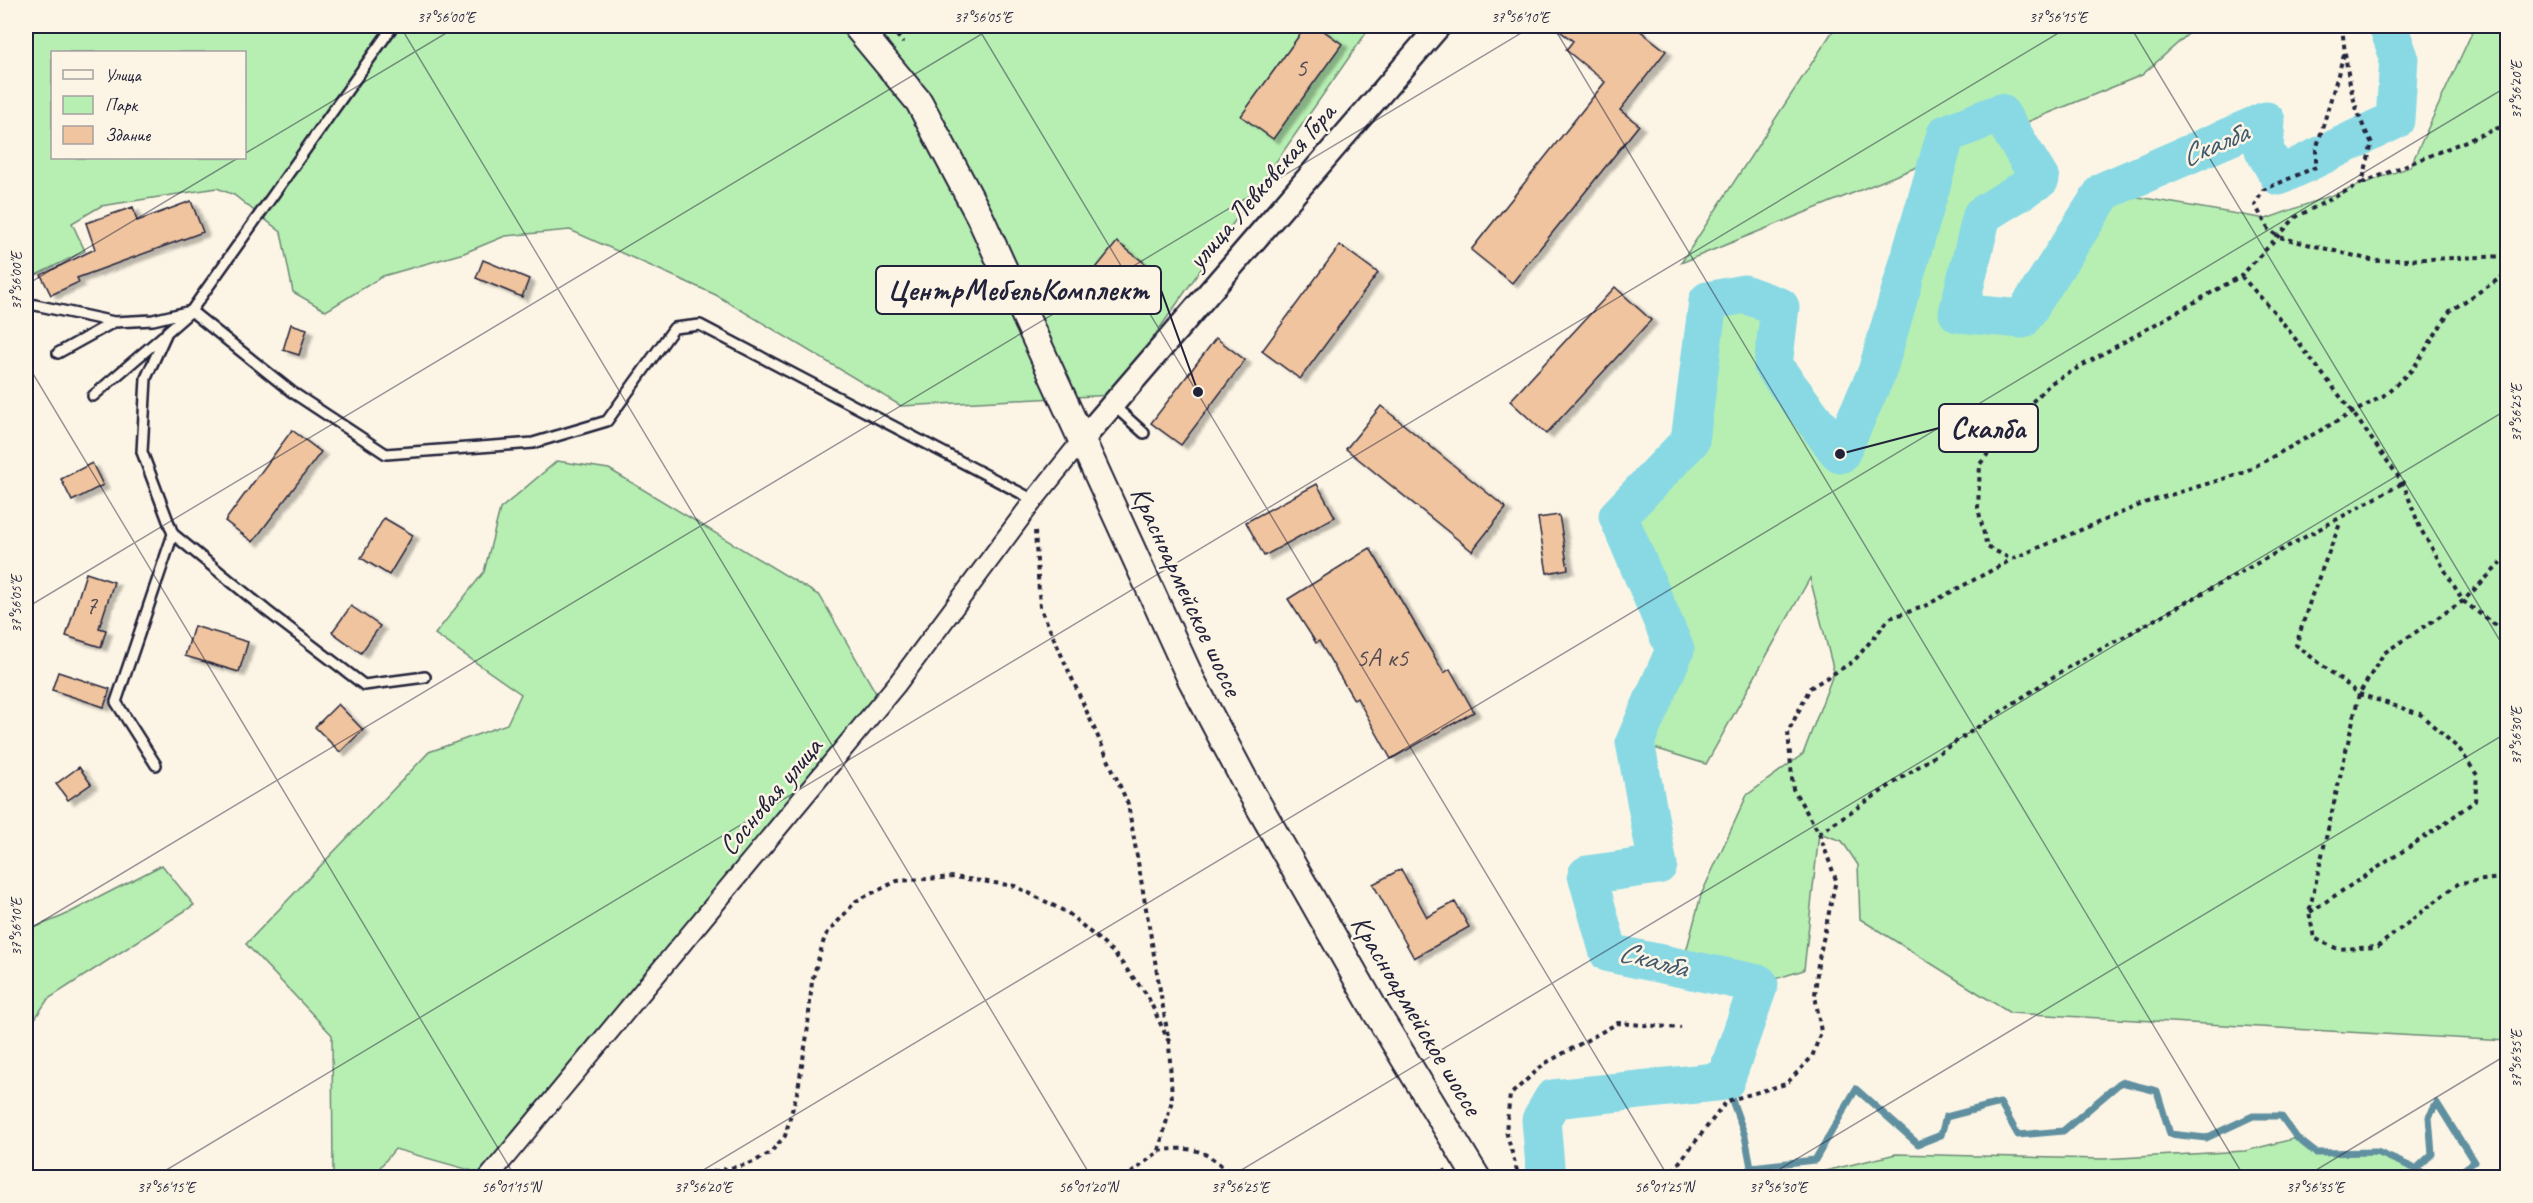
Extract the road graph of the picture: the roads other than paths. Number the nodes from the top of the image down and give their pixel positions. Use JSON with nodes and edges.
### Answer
{"nodes":[{"id":1,"x":393,"y":26,"type":"edge"},
{"id":2,"x":856,"y":26,"type":"edge"},
{"id":3,"x":1438,"y":26,"type":"edge"},
{"id":4,"x":26,"y":303,"type":"edge"},
{"id":5,"x":191,"y":311,"type":"junction"},
{"id":6,"x":114,"y":322,"type":"junction"},
{"id":7,"x":167,"y":333,"type":"junction"},
{"id":8,"x":58,"y":353,"type":"dead end"},
{"id":9,"x":93,"y":396,"type":"dead end"},
{"id":10,"x":1113,"y":405,"type":"junction"},
{"id":11,"x":1144,"y":433,"type":"dead end"},
{"id":12,"x":1082,"y":440,"type":"junction"},
{"id":13,"x":1034,"y":500,"type":"junction"},
{"id":14,"x":173,"y":534,"type":"junction"},
{"id":15,"x":425,"y":677,"type":"dead end"},
{"id":16,"x":156,"y":765,"type":"dead end"},
{"id":17,"x":1471,"y":1168,"type":"edge"},
{"id":18,"x":488,"y":1178,"type":"edge"}],
"edges":[{"from":1,"to":5,"type":"lane"},
{"from":2,"to":12,"type":"main road","name":"Красноармейское шоссе"},
{"from":3,"to":10,"type":"street","name":"улица Левковская Гора"},
{"from":4,"to":6,"type":"lane"},
{"from":5,"to":6,"type":"lane"},
{"from":5,"to":7,"type":"lane"},
{"from":5,"to":13,"type":"lane"},
{"from":6,"to":8,"type":"lane"},
{"from":7,"to":9,"type":"lane"},
{"from":7,"to":14,"type":"lane"},
{"from":10,"to":11,"type":"lane"},
{"from":10,"to":12,"type":"street","name":"улица Левковская Гора"},
{"from":12,"to":13,"type":"street","name":"Сосновая улица"},
{"from":12,"to":17,"type":"main road","name":"Красноармейское шоссе"},
{"from":13,"to":18,"type":"street","name":"Сосновая улица"},
{"from":14,"to":15,"type":"lane"},
{"from":14,"to":16,"type":"lane"}]}
